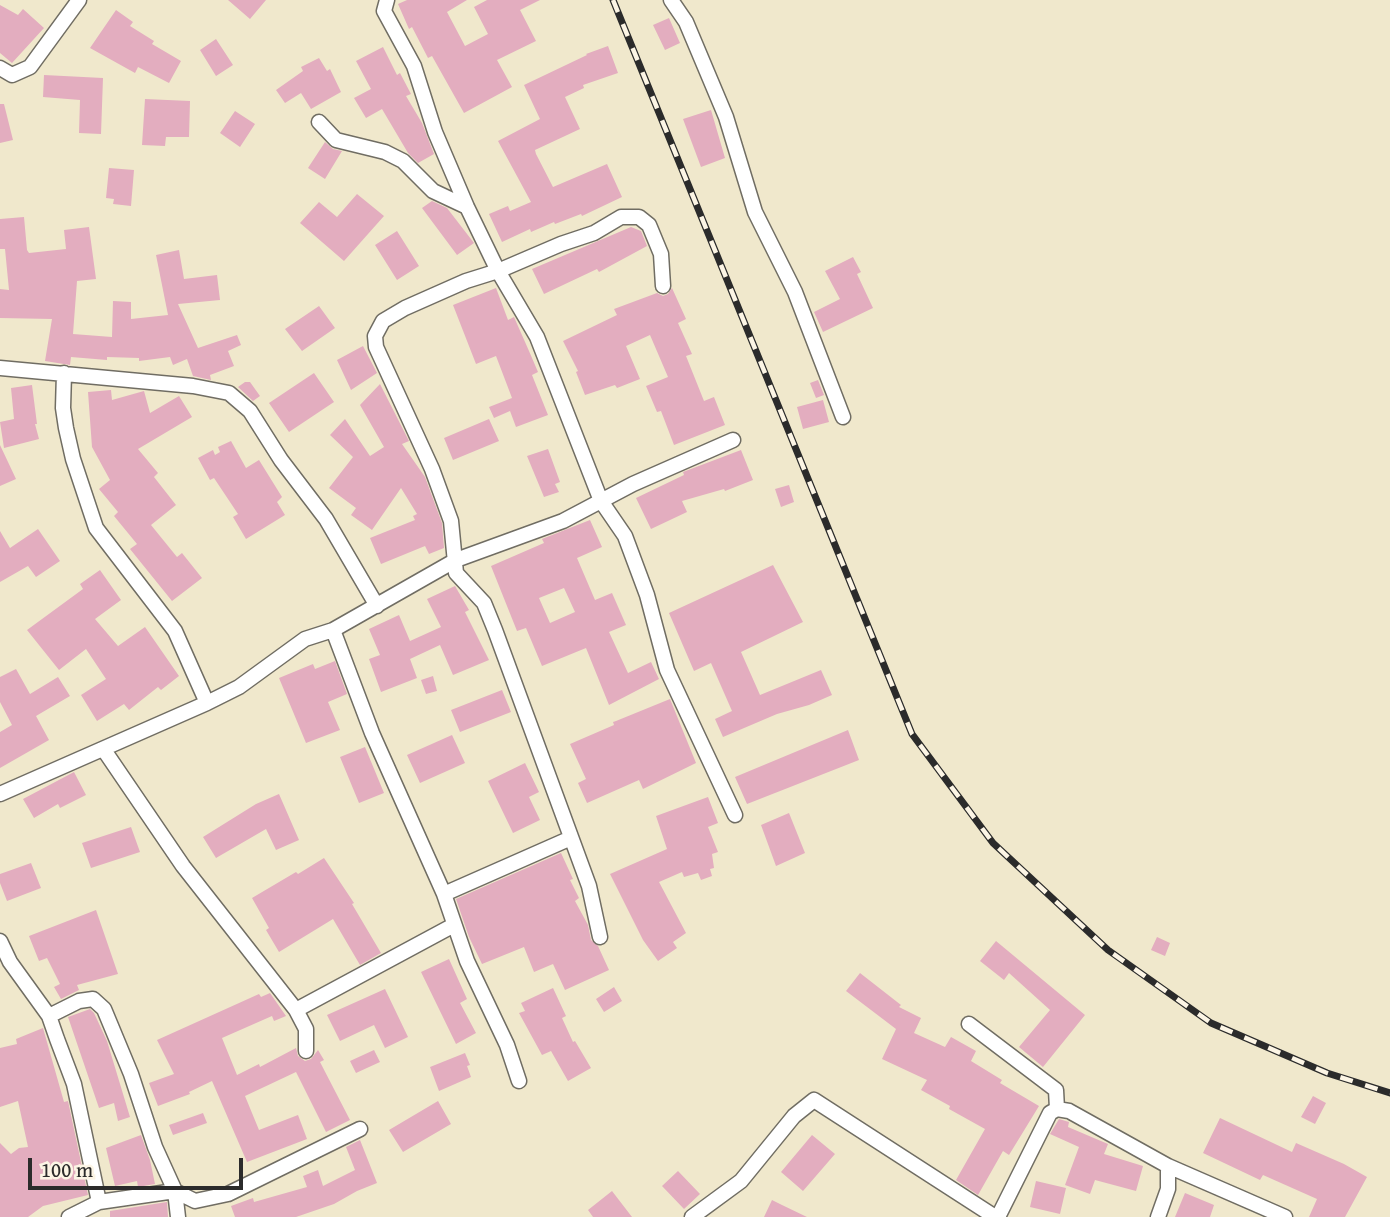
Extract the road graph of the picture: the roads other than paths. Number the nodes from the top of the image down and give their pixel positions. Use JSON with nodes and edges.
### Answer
{"nodes":[{"id":1,"x":79,"y":0,"type":"edge"},
{"id":2,"x":387,"y":0,"type":"edge"},
{"id":3,"x":671,"y":0,"type":"edge"},
{"id":4,"x":0,"y":68,"type":"edge"},
{"id":5,"x":319,"y":122,"type":"dead end"},
{"id":6,"x":467,"y":207,"type":"junction"},
{"id":7,"x":498,"y":271,"type":"junction"},
{"id":8,"x":663,"y":286,"type":"dead end"},
{"id":9,"x":0,"y":368,"type":"edge"},
{"id":10,"x":64,"y":373,"type":"junction"},
{"id":11,"x":843,"y":417,"type":"dead end"},
{"id":12,"x":733,"y":440,"type":"dead end"},
{"id":13,"x":601,"y":501,"type":"junction"},
{"id":14,"x":456,"y":560,"type":"junction"},
{"id":15,"x":377,"y":606,"type":"junction"},
{"id":16,"x":332,"y":630,"type":"junction"},
{"id":17,"x":207,"y":704,"type":"junction"},
{"id":18,"x":104,"y":750,"type":"junction"},
{"id":19,"x":0,"y":794,"type":"edge"},
{"id":20,"x":734,"y":815,"type":"dead end"},
{"id":21,"x":571,"y":838,"type":"junction"},
{"id":22,"x":444,"y":894,"type":"junction"},
{"id":23,"x":454,"y":925,"type":"junction"},
{"id":24,"x":600,"y":937,"type":"dead end"},
{"id":25,"x":0,"y":941,"type":"edge"},
{"id":26,"x":5,"y":966,"type":"edge"},
{"id":27,"x":296,"y":1010,"type":"junction"},
{"id":28,"x":49,"y":1016,"type":"junction"},
{"id":29,"x":969,"y":1024,"type":"dead end"},
{"id":30,"x":306,"y":1051,"type":"dead end"},
{"id":31,"x":519,"y":1081,"type":"dead end"},
{"id":32,"x":1057,"y":1109,"type":"junction"},
{"id":33,"x":360,"y":1129,"type":"dead end"},
{"id":34,"x":1168,"y":1166,"type":"junction"},
{"id":35,"x":175,"y":1191,"type":"junction"},
{"id":36,"x":99,"y":1202,"type":"junction"},
{"id":37,"x":69,"y":1217,"type":"edge"},
{"id":38,"x":178,"y":1217,"type":"edge"},
{"id":39,"x":692,"y":1217,"type":"edge"},
{"id":40,"x":997,"y":1217,"type":"edge"},
{"id":41,"x":1158,"y":1217,"type":"edge"},
{"id":42,"x":1286,"y":1217,"type":"edge"}],
"edges":[{"from":1,"to":4,"type":"street"},
{"from":2,"to":6,"type":"street"},
{"from":3,"to":11,"type":"street"},
{"from":5,"to":6,"type":"street"},
{"from":6,"to":7,"type":"street"},
{"from":7,"to":8,"type":"street"},
{"from":7,"to":13,"type":"street"},
{"from":7,"to":14,"type":"street"},
{"from":9,"to":10,"type":"street"},
{"from":10,"to":15,"type":"street"},
{"from":10,"to":17,"type":"street"},
{"from":12,"to":13,"type":"street"},
{"from":13,"to":14,"type":"street"},
{"from":13,"to":20,"type":"street"},
{"from":14,"to":15,"type":"street"},
{"from":14,"to":21,"type":"street"},
{"from":15,"to":16,"type":"street"},
{"from":16,"to":17,"type":"street"},
{"from":16,"to":22,"type":"street"},
{"from":17,"to":18,"type":"street"},
{"from":18,"to":19,"type":"street"},
{"from":18,"to":27,"type":"street"},
{"from":21,"to":22,"type":"street"},
{"from":21,"to":24,"type":"street"},
{"from":22,"to":23,"type":"street"},
{"from":23,"to":27,"type":"street"},
{"from":23,"to":31,"type":"street"},
{"from":25,"to":26,"type":"street"},
{"from":26,"to":28,"type":"street"},
{"from":27,"to":30,"type":"street"},
{"from":28,"to":35,"type":"street"},
{"from":28,"to":36,"type":"street"},
{"from":29,"to":32,"type":"street"},
{"from":32,"to":34,"type":"street"},
{"from":32,"to":40,"type":"street"},
{"from":33,"to":35,"type":"street"},
{"from":34,"to":41,"type":"street"},
{"from":34,"to":42,"type":"street"},
{"from":35,"to":36,"type":"street"},
{"from":35,"to":38,"type":"street"},
{"from":36,"to":37,"type":"street"},
{"from":39,"to":40,"type":"street"}]}
